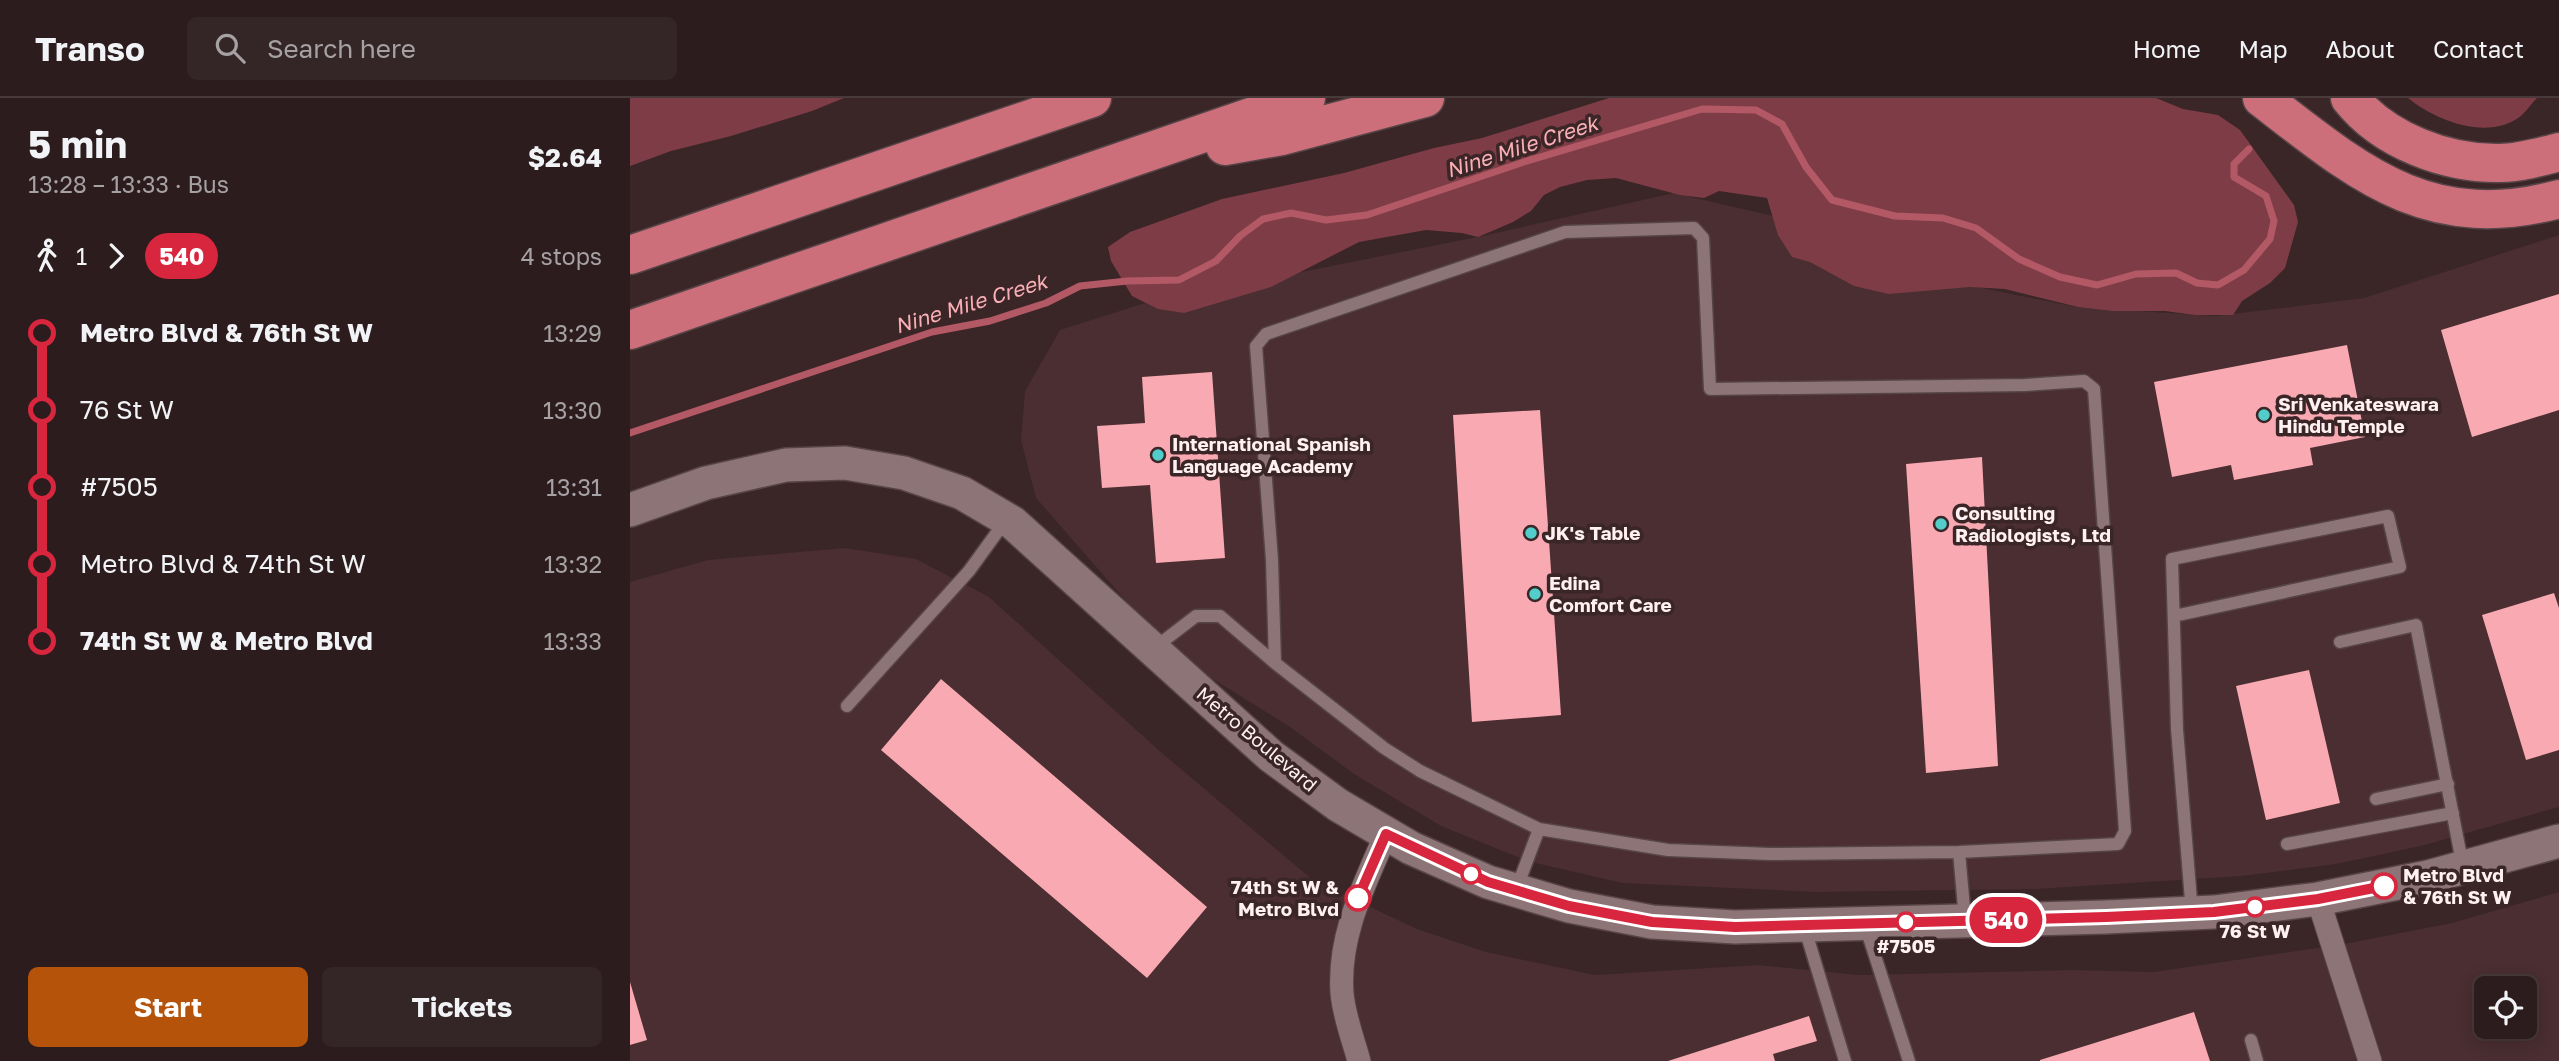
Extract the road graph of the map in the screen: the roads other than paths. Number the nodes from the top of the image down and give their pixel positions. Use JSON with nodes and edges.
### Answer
{"nodes":[{"id":1,"x":1092,"y":98,"type":"edge"},
{"id":2,"x":1306,"y":98,"type":"edge"},
{"id":3,"x":1425,"y":98,"type":"edge"},
{"id":4,"x":2262,"y":98,"type":"edge"},
{"id":5,"x":2350,"y":98,"type":"edge"},
{"id":6,"x":2559,"y":152,"type":"edge"},
{"id":7,"x":1096,"y":171,"type":"junction"},
{"id":8,"x":2559,"y":199,"type":"edge"},
{"id":9,"x":630,"y":255,"type":"edge"},
{"id":10,"x":630,"y":330,"type":"edge"},
{"id":11,"x":630,"y":510,"type":"edge"},
{"id":12,"x":1006,"y":519,"type":"junction"},
{"id":13,"x":2174,"y":616,"type":"junction"},
{"id":14,"x":2340,"y":642,"type":"dead end"},
{"id":15,"x":1153,"y":649,"type":"junction"},
{"id":16,"x":1275,"y":663,"type":"junction"},
{"id":17,"x":847,"y":706,"type":"dead end"},
{"id":18,"x":2448,"y":784,"type":"junction"},
{"id":19,"x":2376,"y":799,"type":"dead end"},
{"id":20,"x":2453,"y":813,"type":"junction"},
{"id":21,"x":1539,"y":829,"type":"junction"},
{"id":22,"x":1386,"y":834,"type":"junction"},
{"id":23,"x":2559,"y":841,"type":"edge"},
{"id":24,"x":2287,"y":845,"type":"dead end"},
{"id":25,"x":1959,"y":852,"type":"junction"},
{"id":26,"x":2463,"y":867,"type":"junction"},
{"id":27,"x":1516,"y":890,"type":"junction"},
{"id":28,"x":2318,"y":899,"type":"junction"},
{"id":29,"x":2192,"y":913,"type":"junction"},
{"id":30,"x":1965,"y":921,"type":"junction"},
{"id":31,"x":1865,"y":923,"type":"junction"},
{"id":32,"x":1804,"y":925,"type":"junction"},
{"id":33,"x":2250,"y":1040,"type":"dead end"},
{"id":34,"x":1359,"y":1061,"type":"edge"},
{"id":35,"x":1845,"y":1061,"type":"edge"},
{"id":36,"x":1909,"y":1061,"type":"edge"},
{"id":37,"x":2257,"y":1061,"type":"edge"},
{"id":38,"x":2370,"y":1061,"type":"edge"}],
"edges":[{"from":1,"to":9,"type":"highway"},
{"from":2,"to":7,"type":"highway"},
{"from":3,"to":7,"type":"highway"},
{"from":4,"to":8,"type":"highway"},
{"from":5,"to":6,"type":"highway"},
{"from":7,"to":10,"type":"highway"},
{"from":11,"to":12,"type":"street","name":"Metro Boulevard"},
{"from":12,"to":15,"type":"street","name":"Metro Boulevard"},
{"from":12,"to":17,"type":"lane"},
{"from":13,"to":13,"type":"lane"},
{"from":13,"to":29,"type":"lane"},
{"from":14,"to":18,"type":"lane"},
{"from":15,"to":16,"type":"lane"},
{"from":15,"to":22,"type":"street","name":"Metro Boulevard"},
{"from":16,"to":21,"type":"lane"},
{"from":16,"to":25,"type":"lane"},
{"from":18,"to":19,"type":"lane"},
{"from":18,"to":20,"type":"lane"},
{"from":20,"to":24,"type":"lane"},
{"from":20,"to":26,"type":"lane"},
{"from":21,"to":25,"type":"lane"},
{"from":21,"to":27,"type":"lane"},
{"from":22,"to":27,"type":"street","name":"Metro Boulevard"},
{"from":22,"to":34,"type":"street"},
{"from":23,"to":26,"type":"street","name":"Metro Boulevard"},
{"from":25,"to":30,"type":"lane"},
{"from":26,"to":28,"type":"street","name":"Metro Boulevard"},
{"from":27,"to":32,"type":"street","name":"Metro Boulevard"},
{"from":28,"to":29,"type":"street","name":"Metro Boulevard"},
{"from":28,"to":38,"type":"street"},
{"from":29,"to":30,"type":"street","name":"Metro Boulevard"},
{"from":30,"to":31,"type":"street","name":"Metro Boulevard"},
{"from":31,"to":32,"type":"street","name":"Metro Boulevard"},
{"from":31,"to":36,"type":"lane"},
{"from":32,"to":35,"type":"lane"},
{"from":33,"to":37,"type":"lane"}]}
